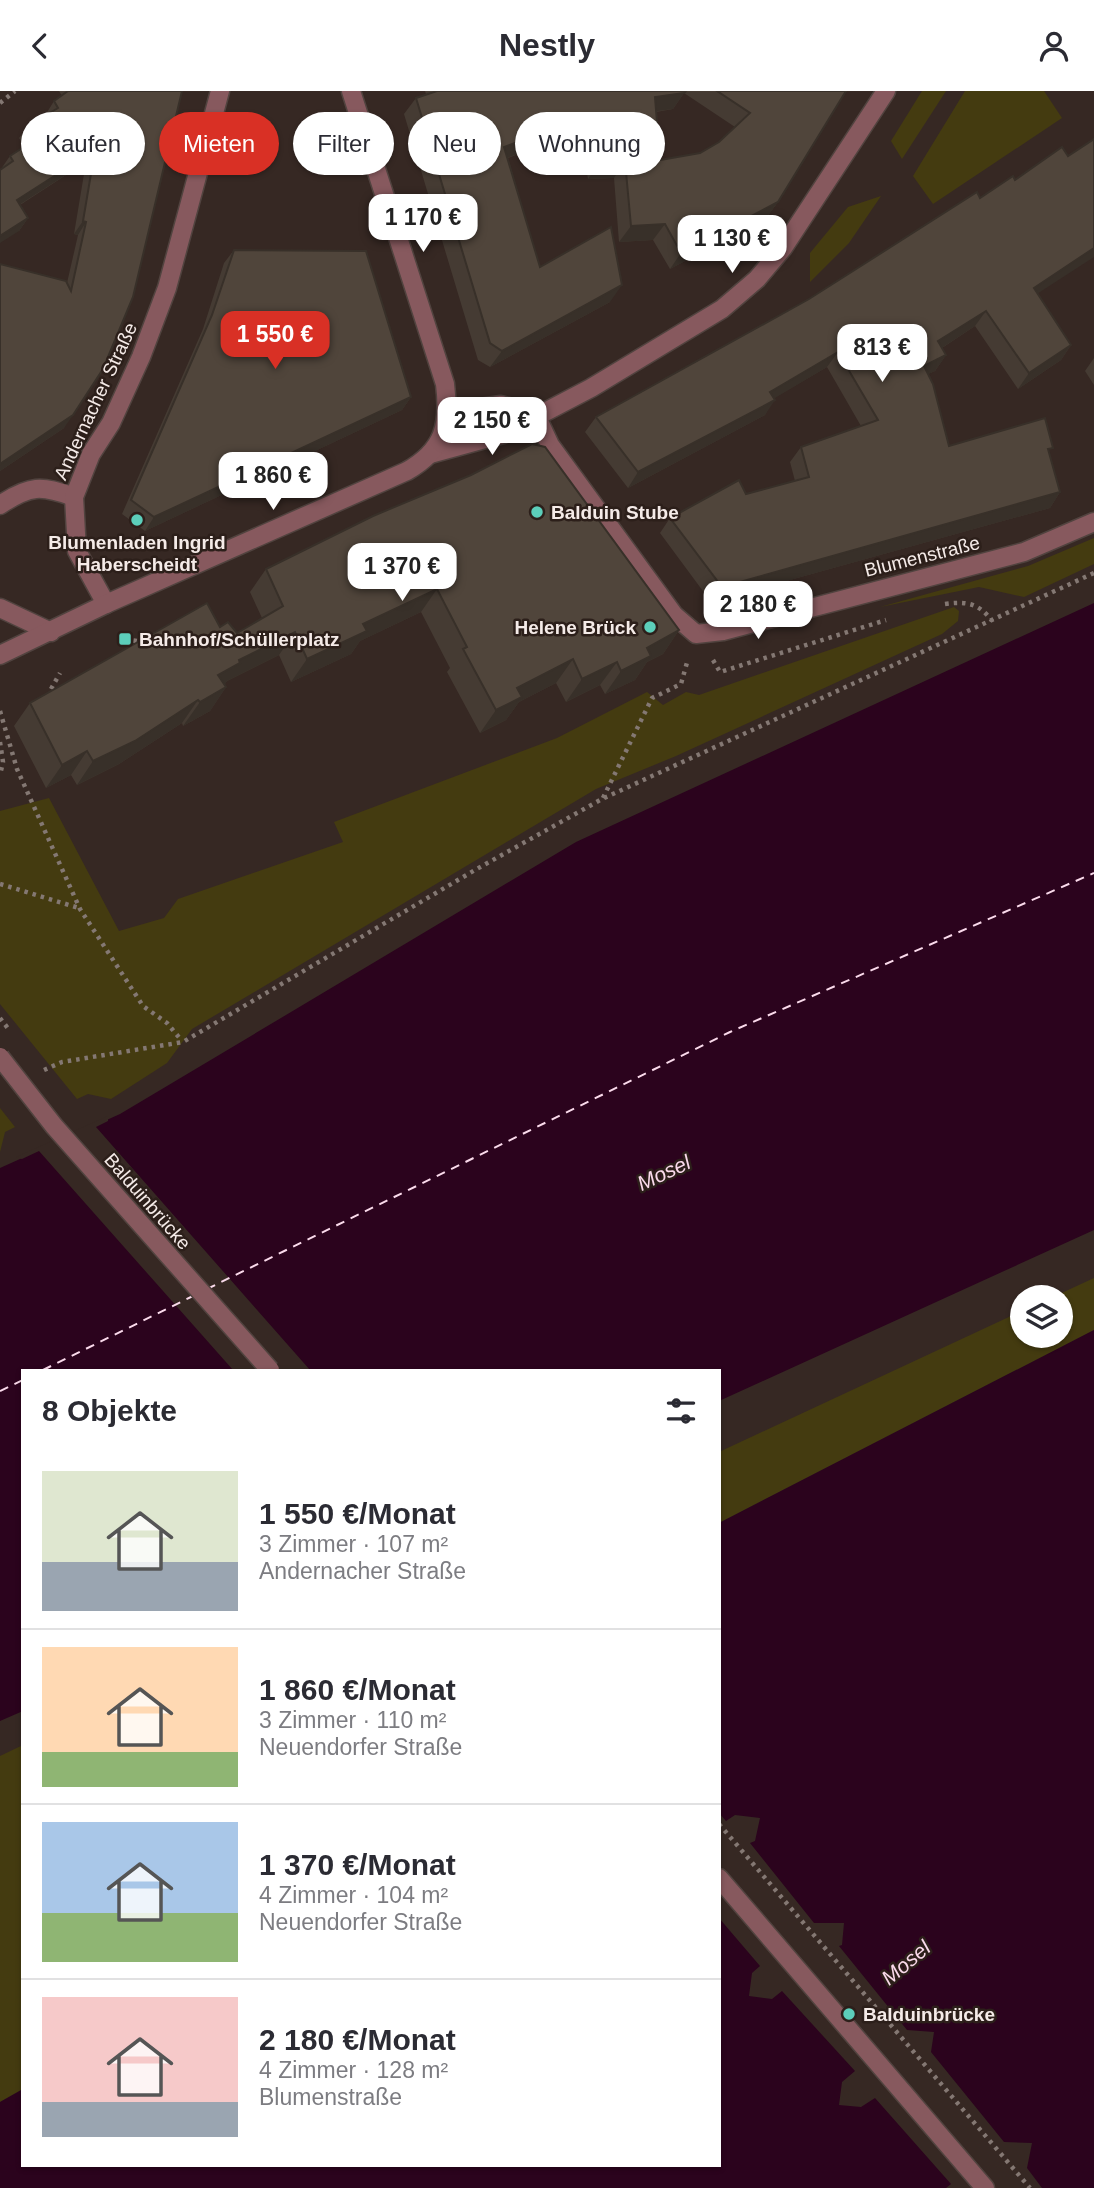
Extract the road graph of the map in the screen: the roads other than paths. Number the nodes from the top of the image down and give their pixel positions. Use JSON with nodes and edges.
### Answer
{"nodes":[{"id":1,"x":220,"y":91,"type":"edge"},
{"id":2,"x":351,"y":91,"type":"edge"},
{"id":3,"x":886,"y":91,"type":"edge"},
{"id":4,"x":536,"y":415,"type":"junction"},
{"id":5,"x":447,"y":418,"type":"junction"},
{"id":6,"x":430,"y":454,"type":"junction"},
{"id":7,"x":74,"y":497,"type":"junction"},
{"id":8,"x":0,"y":505,"type":"edge"},
{"id":9,"x":1094,"y":522,"type":"edge"},
{"id":10,"x":106,"y":604,"type":"junction"},
{"id":11,"x":0,"y":608,"type":"edge"},
{"id":12,"x":51,"y":632,"type":"junction"},
{"id":13,"x":0,"y":655,"type":"edge"},
{"id":14,"x":0,"y":1057,"type":"edge"},
{"id":15,"x":269,"y":1369,"type":"edge"},
{"id":16,"x":721,"y":1880,"type":"edge"},
{"id":17,"x":985,"y":2188,"type":"edge"}],
"edges":[{"from":1,"to":7,"type":"street","name":"Andernacher Straße"},
{"from":2,"to":5,"type":"street"},
{"from":3,"to":4,"type":"street"},
{"from":4,"to":5,"type":"street"},
{"from":4,"to":6,"type":"street"},
{"from":4,"to":9,"type":"street","name":"Blumenstraße"},
{"from":5,"to":6,"type":"street"},
{"from":6,"to":10,"type":"street"},
{"from":7,"to":8,"type":"street"},
{"from":7,"to":10,"type":"street","name":"Andernacher Straße"},
{"from":10,"to":12,"type":"street"},
{"from":11,"to":12,"type":"street"},
{"from":12,"to":13,"type":"street"},
{"from":14,"to":15,"type":"street","name":"Balduinbrücke","bridge":true},
{"from":16,"to":17,"type":"street"}]}
